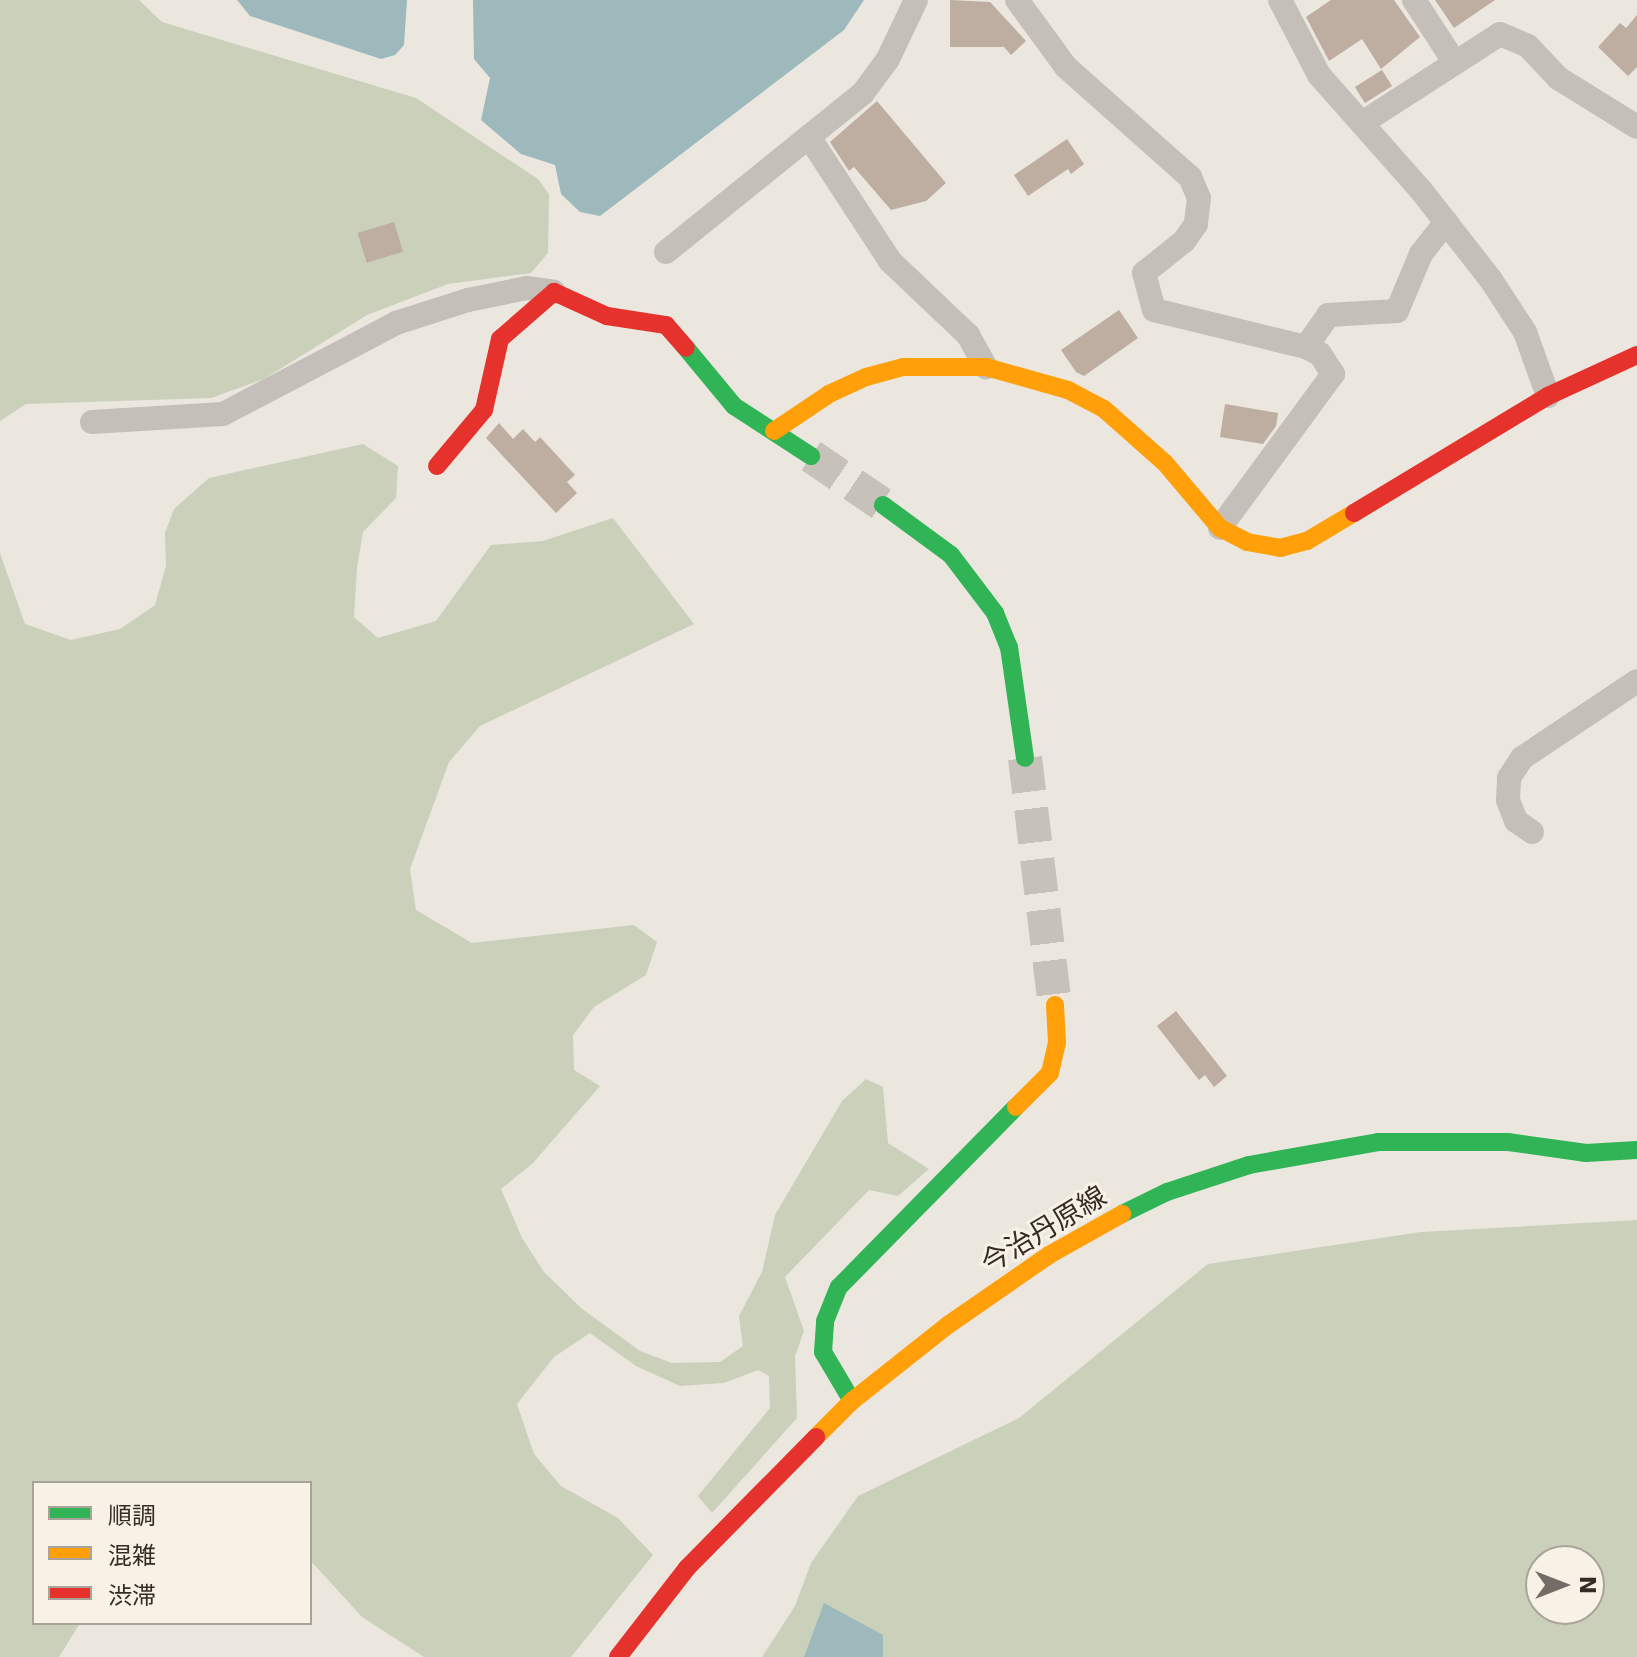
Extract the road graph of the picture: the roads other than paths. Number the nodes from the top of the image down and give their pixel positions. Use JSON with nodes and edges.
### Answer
{"nodes":[{"id":1,"x":916,"y":0,"type":"edge"},
{"id":2,"x":1017,"y":0,"type":"edge"},
{"id":3,"x":1280,"y":0,"type":"edge"},
{"id":4,"x":1414,"y":0,"type":"edge"},
{"id":5,"x":1455,"y":63,"type":"junction"},
{"id":6,"x":1362,"y":123,"type":"junction"},
{"id":7,"x":1637,"y":127,"type":"edge"},
{"id":8,"x":809,"y":137,"type":"junction"},
{"id":9,"x":1446,"y":222,"type":"junction"},
{"id":10,"x":666,"y":252,"type":"dead end"},
{"id":11,"x":554,"y":292,"type":"junction"},
{"id":12,"x":1306,"y":347,"type":"junction"},
{"id":13,"x":1637,"y":355,"type":"edge"},
{"id":14,"x":986,"y":367,"type":"junction"},
{"id":15,"x":1548,"y":396,"type":"junction"},
{"id":16,"x":92,"y":422,"type":"dead end"},
{"id":17,"x":774,"y":431,"type":"junction"},
{"id":18,"x":811,"y":456,"type":"tunnel mouth"},
{"id":19,"x":437,"y":466,"type":"dead end"},
{"id":20,"x":883,"y":505,"type":"tunnel mouth"},
{"id":21,"x":1220,"y":528,"type":"junction"},
{"id":22,"x":1637,"y":681,"type":"edge"},
{"id":23,"x":1025,"y":758,"type":"tunnel mouth"},
{"id":24,"x":1532,"y":832,"type":"dead end"},
{"id":25,"x":1055,"y":1005,"type":"tunnel mouth"},
{"id":26,"x":1637,"y":1150,"type":"edge"},
{"id":27,"x":852,"y":1401,"type":"junction"},
{"id":28,"x":618,"y":1657,"type":"edge"}],
"edges":[{"from":1,"to":8,"type":"street"},
{"from":2,"to":12,"type":"street"},
{"from":3,"to":6,"type":"street"},
{"from":4,"to":5,"type":"street"},
{"from":5,"to":6,"type":"street"},
{"from":5,"to":7,"type":"street"},
{"from":6,"to":9,"type":"street"},
{"from":8,"to":10,"type":"street"},
{"from":8,"to":14,"type":"street"},
{"from":9,"to":12,"type":"street"},
{"from":9,"to":15,"type":"street"},
{"from":11,"to":16,"type":"street"},
{"from":11,"to":17,"type":"street"},
{"from":11,"to":19,"type":"street"},
{"from":12,"to":21,"type":"street"},
{"from":13,"to":15,"type":"street"},
{"from":14,"to":17,"type":"street"},
{"from":14,"to":21,"type":"street"},
{"from":15,"to":21,"type":"street"},
{"from":17,"to":18,"type":"street"},
{"from":20,"to":23,"type":"street"},
{"from":22,"to":24,"type":"street"},
{"from":25,"to":27,"type":"street"},
{"from":26,"to":27,"type":"street","name":"今治丹原線"},
{"from":27,"to":28,"type":"street","name":"今治丹原線"}]}
